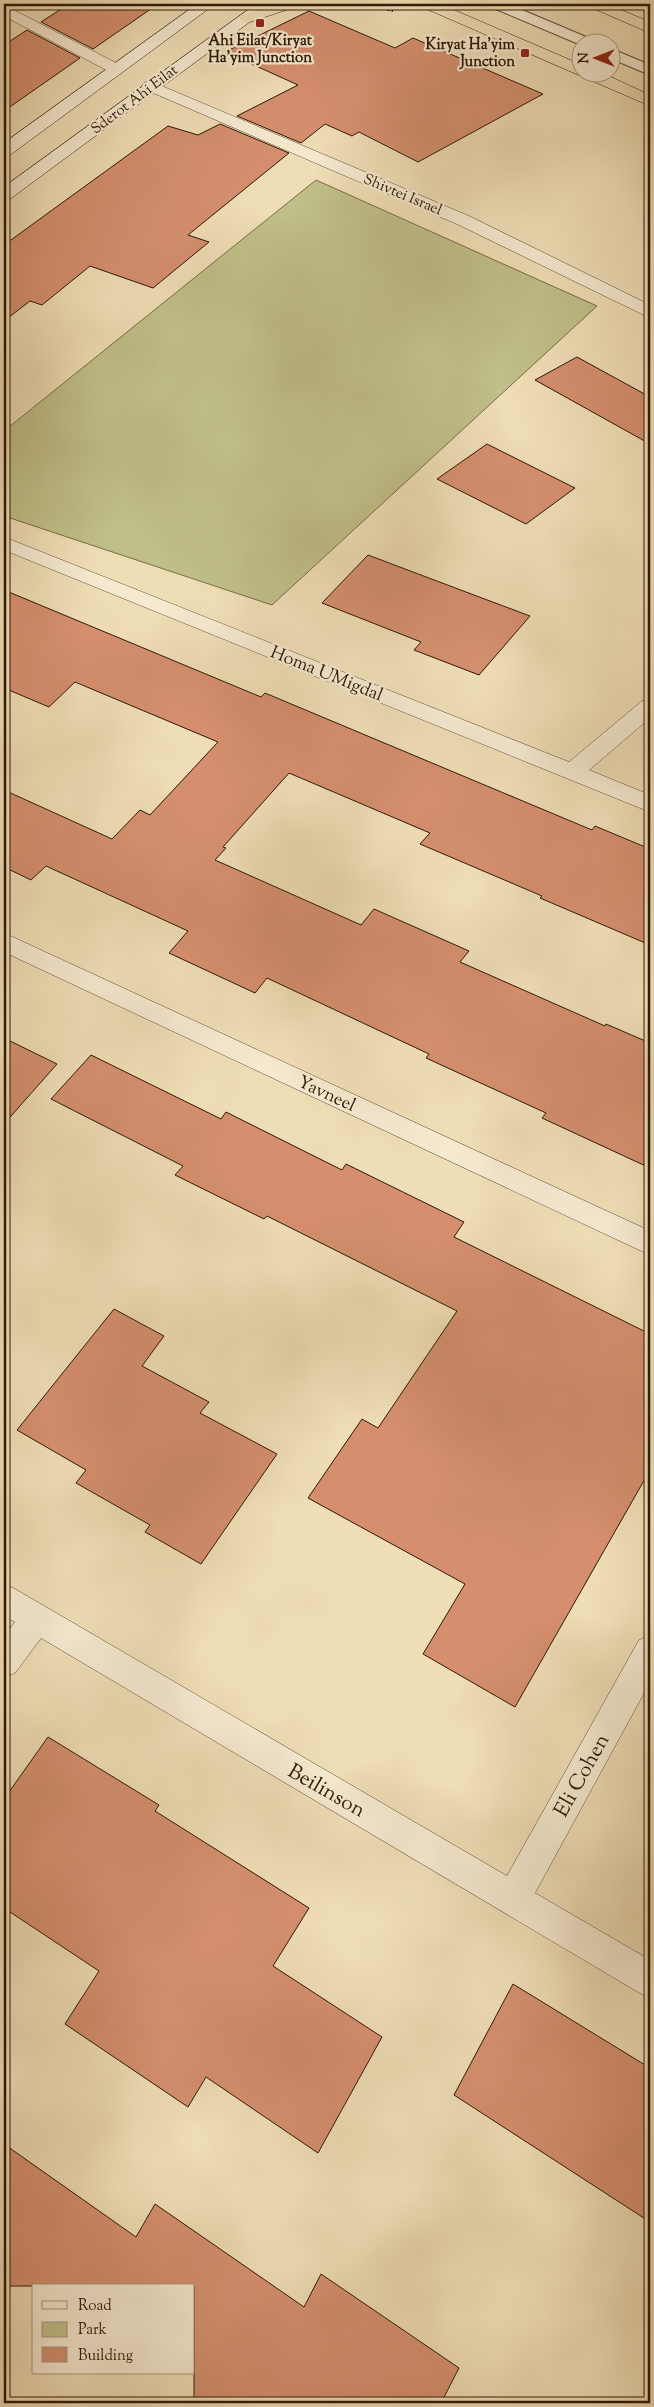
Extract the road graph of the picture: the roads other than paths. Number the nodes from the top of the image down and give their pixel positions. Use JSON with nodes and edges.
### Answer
{"nodes":[{"id":1,"x":207,"y":4,"type":"edge"},
{"id":2,"x":266,"y":4,"type":"edge"},
{"id":3,"x":290,"y":4,"type":"edge"},
{"id":4,"x":427,"y":4,"type":"edge"},
{"id":5,"x":496,"y":4,"type":"edge"},
{"id":6,"x":595,"y":4,"type":"edge"},
{"id":7,"x":4,"y":10,"type":"edge"},
{"id":8,"x":247,"y":18,"type":"junction"},
{"id":9,"x":650,"y":28,"type":"edge"},
{"id":10,"x":572,"y":36,"type":"edge"},
{"id":11,"x":622,"y":58,"type":"edge"},
{"id":12,"x":572,"y":67,"type":"edge"},
{"id":13,"x":116,"y":68,"type":"junction"},
{"id":14,"x":650,"y":70,"type":"edge"},
{"id":15,"x":608,"y":82,"type":"edge"},
{"id":16,"x":150,"y":86,"type":"junction"},
{"id":17,"x":650,"y":101,"type":"edge"},
{"id":18,"x":4,"y":152,"type":"edge"},
{"id":19,"x":4,"y":195,"type":"edge"},
{"id":20,"x":650,"y":312,"type":"edge"},
{"id":21,"x":4,"y":543,"type":"edge"},
{"id":22,"x":650,"y":706,"type":"edge"},
{"id":23,"x":572,"y":772,"type":"junction"},
{"id":24,"x":650,"y":804,"type":"edge"},
{"id":25,"x":4,"y":942,"type":"edge"},
{"id":26,"x":650,"y":1244,"type":"edge"},
{"id":27,"x":4,"y":1599,"type":"edge"},
{"id":28,"x":36,"y":1619,"type":"junction"},
{"id":29,"x":650,"y":1651,"type":"edge"},
{"id":30,"x":4,"y":1662,"type":"edge"},
{"id":31,"x":513,"y":1899,"type":"junction"},
{"id":32,"x":650,"y":1980,"type":"edge"}],
"edges":[{"from":1,"to":13,"type":"street","name":"Sderot Ahi Eilat"},
{"from":2,"to":8,"type":"street","name":"Sderot Ahi Eilat"},
{"from":3,"to":8,"type":"highway"},
{"from":4,"to":12,"type":"highway"},
{"from":5,"to":10,"type":"lane"},
{"from":6,"to":9,"type":"highway"},
{"from":7,"to":13,"type":"street"},
{"from":8,"to":16,"type":"street","name":"Sderot Ahi Eilat"},
{"from":11,"to":14,"type":"lane"},
{"from":13,"to":18,"type":"street","name":"Sderot Ahi Eilat"},
{"from":15,"to":17,"type":"highway"},
{"from":16,"to":19,"type":"street","name":"Sderot Ahi Eilat"},
{"from":16,"to":20,"type":"street","name":"Shivtei Israel"},
{"from":21,"to":23,"type":"street","name":"Homa UMigdal"},
{"from":22,"to":23,"type":"street"},
{"from":23,"to":24,"type":"street","name":"Homa UMigdal"},
{"from":25,"to":26,"type":"street","name":"Yavneel"},
{"from":27,"to":28,"type":"street","name":"Beilinson"},
{"from":28,"to":30,"type":"street"},
{"from":28,"to":31,"type":"street","name":"Beilinson"},
{"from":29,"to":31,"type":"street","name":"Eli Cohen"},
{"from":31,"to":32,"type":"street","name":"Beilinson"}]}
